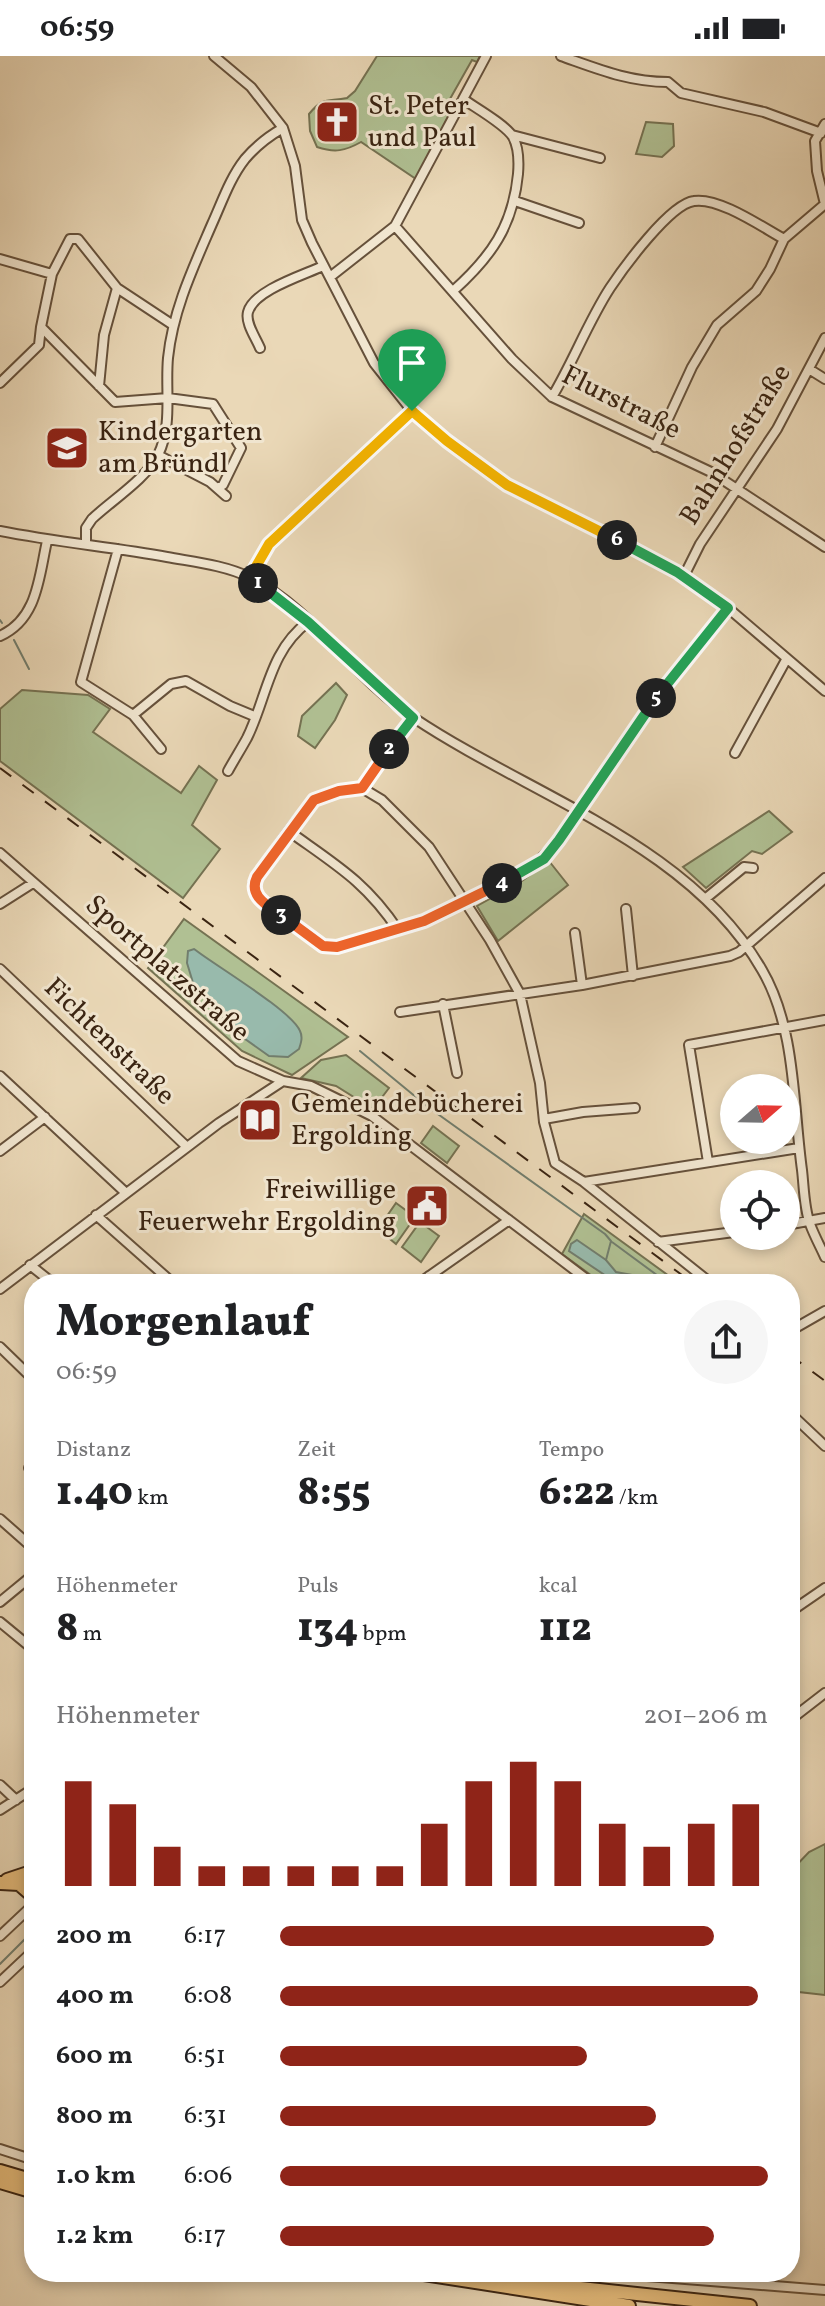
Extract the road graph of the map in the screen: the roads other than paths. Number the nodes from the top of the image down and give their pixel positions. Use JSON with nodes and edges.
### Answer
{"nodes":[{"id":1,"x":214,"y":56,"type":"edge"},
{"id":2,"x":486,"y":56,"type":"edge"},
{"id":3,"x":561,"y":56,"type":"edge"},
{"id":4,"x":463,"y":99,"type":"junction"},
{"id":5,"x":283,"y":128,"type":"junction"},
{"id":6,"x":823,"y":128,"type":"edge"},
{"id":7,"x":512,"y":135,"type":"junction"},
{"id":8,"x":600,"y":158,"type":"dead end"},
{"id":9,"x":515,"y":201,"type":"junction"},
{"id":10,"x":825,"y":204,"type":"edge"},
{"id":11,"x":579,"y":223,"type":"dead end"},
{"id":12,"x":395,"y":226,"type":"junction"},
{"id":13,"x":784,"y":239,"type":"junction"},
{"id":14,"x":0,"y":259,"type":"edge"},
{"id":15,"x":323,"y":266,"type":"junction"},
{"id":16,"x":52,"y":274,"type":"junction"},
{"id":17,"x":330,"y":277,"type":"junction"},
{"id":18,"x":117,"y":288,"type":"junction"},
{"id":19,"x":453,"y":291,"type":"junction"},
{"id":20,"x":173,"y":325,"type":"junction"},
{"id":21,"x":41,"y":327,"type":"junction"},
{"id":22,"x":825,"y":338,"type":"edge"},
{"id":23,"x":260,"y":348,"type":"dead end"},
{"id":24,"x":809,"y":369,"type":"junction"},
{"id":25,"x":825,"y":379,"type":"edge"},
{"id":26,"x":0,"y":383,"type":"edge"},
{"id":27,"x":99,"y":386,"type":"junction"},
{"id":28,"x":552,"y":397,"type":"junction"},
{"id":29,"x":168,"y":398,"type":"junction"},
{"id":30,"x":412,"y":411,"type":"junction"},
{"id":31,"x":655,"y":447,"type":"junction"},
{"id":32,"x":158,"y":455,"type":"junction"},
{"id":33,"x":217,"y":488,"type":"junction"},
{"id":34,"x":739,"y":488,"type":"junction"},
{"id":35,"x":226,"y":496,"type":"dead end"},
{"id":36,"x":0,"y":531,"type":"edge"},
{"id":37,"x":47,"y":541,"type":"junction"},
{"id":38,"x":86,"y":543,"type":"junction"},
{"id":39,"x":825,"y":547,"type":"edge"},
{"id":40,"x":118,"y":549,"type":"junction"},
{"id":41,"x":684,"y":576,"type":"junction"},
{"id":42,"x":250,"y":577,"type":"junction"},
{"id":43,"x":728,"y":608,"type":"junction"},
{"id":44,"x":308,"y":622,"type":"junction"},
{"id":45,"x":0,"y":636,"type":"edge"},
{"id":46,"x":786,"y":660,"type":"junction"},
{"id":47,"x":825,"y":691,"type":"edge"},
{"id":48,"x":133,"y":715,"type":"junction"},
{"id":49,"x":254,"y":716,"type":"junction"},
{"id":50,"x":413,"y":718,"type":"junction"},
{"id":51,"x":161,"y":749,"type":"dead end"},
{"id":52,"x":735,"y":753,"type":"dead end"},
{"id":53,"x":228,"y":771,"type":"dead end"},
{"id":54,"x":362,"y":788,"type":"junction"},
{"id":55,"x":579,"y":813,"type":"junction"},
{"id":56,"x":290,"y":832,"type":"junction"},
{"id":57,"x":0,"y":853,"type":"edge"},
{"id":58,"x":753,"y":868,"type":"dead end"},
{"id":59,"x":825,"y":878,"type":"edge"},
{"id":60,"x":33,"y":883,"type":"junction"},
{"id":61,"x":705,"y":899,"type":"junction"},
{"id":62,"x":465,"y":901,"type":"junction"},
{"id":63,"x":0,"y":904,"type":"edge"},
{"id":64,"x":626,"y":909,"type":"dead end"},
{"id":65,"x":398,"y":930,"type":"junction"},
{"id":66,"x":575,"y":933,"type":"dead end"},
{"id":67,"x":747,"y":945,"type":"junction"},
{"id":68,"x":0,"y":969,"type":"edge"},
{"id":69,"x":633,"y":976,"type":"junction"},
{"id":70,"x":582,"y":985,"type":"junction"},
{"id":71,"x":520,"y":994,"type":"junction"},
{"id":72,"x":443,"y":1004,"type":"junction"},
{"id":73,"x":400,"y":1012,"type":"dead end"},
{"id":74,"x":825,"y":1020,"type":"edge"},
{"id":75,"x":784,"y":1026,"type":"junction"},
{"id":76,"x":457,"y":1073,"type":"dead end"},
{"id":77,"x":790,"y":1074,"type":"edge"},
{"id":78,"x":0,"y":1076,"type":"edge"},
{"id":79,"x":283,"y":1081,"type":"junction"},
{"id":80,"x":635,"y":1108,"type":"dead end"},
{"id":81,"x":45,"y":1117,"type":"junction"},
{"id":82,"x":544,"y":1119,"type":"junction"},
{"id":83,"x":187,"y":1147,"type":"junction"},
{"id":84,"x":0,"y":1151,"type":"edge"},
{"id":85,"x":760,"y":1154,"type":"edge"},
{"id":86,"x":800,"y":1154,"type":"edge"},
{"id":87,"x":708,"y":1162,"type":"junction"},
{"id":88,"x":584,"y":1182,"type":"junction"},
{"id":89,"x":126,"y":1193,"type":"junction"},
{"id":90,"x":96,"y":1215,"type":"junction"},
{"id":91,"x":825,"y":1218,"type":"edge"},
{"id":92,"x":509,"y":1220,"type":"junction"},
{"id":93,"x":809,"y":1221,"type":"junction"},
{"id":94,"x":800,"y":1223,"type":"edge"},
{"id":95,"x":720,"y":1234,"type":"edge"},
{"id":96,"x":658,"y":1242,"type":"junction"},
{"id":97,"x":825,"y":1257,"type":"edge"},
{"id":98,"x":30,"y":1265,"type":"junction"},
{"id":99,"x":41,"y":1274,"type":"edge"},
{"id":100,"x":163,"y":1274,"type":"edge"},
{"id":101,"x":432,"y":1274,"type":"edge"},
{"id":102,"x":580,"y":1274,"type":"edge"},
{"id":103,"x":699,"y":1274,"type":"edge"},
{"id":104,"x":0,"y":1289,"type":"edge"},
{"id":105,"x":825,"y":1311,"type":"edge"},
{"id":106,"x":800,"y":1325,"type":"edge"},
{"id":107,"x":0,"y":1347,"type":"edge"},
{"id":108,"x":24,"y":1370,"type":"edge"},
{"id":109,"x":800,"y":1422,"type":"edge"},
{"id":110,"x":825,"y":1446,"type":"edge"},
{"id":111,"x":0,"y":1519,"type":"edge"},
{"id":112,"x":24,"y":1540,"type":"edge"},
{"id":113,"x":24,"y":1582,"type":"edge"},
{"id":114,"x":825,"y":1588,"type":"edge"},
{"id":115,"x":0,"y":1602,"type":"edge"},
{"id":116,"x":800,"y":1605,"type":"edge"},
{"id":117,"x":0,"y":1622,"type":"edge"},
{"id":118,"x":24,"y":1642,"type":"edge"},
{"id":119,"x":825,"y":1693,"type":"edge"},
{"id":120,"x":800,"y":1712,"type":"edge"},
{"id":121,"x":0,"y":1785,"type":"edge"},
{"id":122,"x":24,"y":1795,"type":"edge"},
{"id":123,"x":16,"y":1800,"type":"junction"},
{"id":124,"x":0,"y":1810,"type":"edge"},
{"id":125,"x":24,"y":1876,"type":"edge"},
{"id":126,"x":0,"y":1883,"type":"edge"},
{"id":127,"x":24,"y":1888,"type":"edge"},
{"id":128,"x":24,"y":1913,"type":"edge"},
{"id":129,"x":0,"y":1936,"type":"edge"},
{"id":130,"x":24,"y":1959,"type":"edge"},
{"id":131,"x":0,"y":1982,"type":"edge"},
{"id":132,"x":0,"y":2149,"type":"edge"},
{"id":133,"x":24,"y":2157,"type":"edge"},
{"id":134,"x":0,"y":2171,"type":"edge"},
{"id":135,"x":24,"y":2178,"type":"edge"},
{"id":136,"x":0,"y":2182,"type":"edge"},
{"id":137,"x":24,"y":2189,"type":"edge"},
{"id":138,"x":475,"y":2282,"type":"edge"},
{"id":139,"x":535,"y":2282,"type":"edge"},
{"id":140,"x":723,"y":2282,"type":"edge"},
{"id":141,"x":825,"y":2290,"type":"edge"},
{"id":142,"x":629,"y":2306,"type":"edge"},
{"id":143,"x":750,"y":2306,"type":"edge"}],
"edges":[{"from":1,"to":5,"type":"street"},
{"from":2,"to":4,"type":"street"},
{"from":3,"to":6,"type":"street"},
{"from":4,"to":7,"type":"street"},
{"from":4,"to":12,"type":"street"},
{"from":5,"to":15,"type":"street"},
{"from":5,"to":20,"type":"street"},
{"from":6,"to":10,"type":"street"},
{"from":7,"to":8,"type":"street"},
{"from":7,"to":9,"type":"street"},
{"from":9,"to":11,"type":"street"},
{"from":9,"to":19,"type":"street"},
{"from":10,"to":13,"type":"street"},
{"from":12,"to":17,"type":"street"},
{"from":12,"to":19,"type":"street","name":"Flurstraße"},
{"from":13,"to":28,"type":"street"},
{"from":13,"to":31,"type":"street"},
{"from":14,"to":16,"type":"street"},
{"from":15,"to":17,"type":"street"},
{"from":15,"to":23,"type":"street"},
{"from":16,"to":18,"type":"street"},
{"from":16,"to":21,"type":"street"},
{"from":17,"to":30,"type":"street"},
{"from":18,"to":20,"type":"street"},
{"from":18,"to":27,"type":"street"},
{"from":19,"to":28,"type":"street","name":"Flurstraße"},
{"from":20,"to":29,"type":"street"},
{"from":21,"to":26,"type":"street"},
{"from":21,"to":27,"type":"street"},
{"from":22,"to":24,"type":"street","name":"Bahnhofstraße"},
{"from":24,"to":25,"type":"street"},
{"from":24,"to":34,"type":"street","name":"Bahnhofstraße"},
{"from":27,"to":29,"type":"street"},
{"from":28,"to":31,"type":"street","name":"Flurstraße"},
{"from":29,"to":32,"type":"street"},
{"from":29,"to":33,"type":"street"},
{"from":30,"to":41,"type":"street"},
{"from":30,"to":42,"type":"street"},
{"from":31,"to":34,"type":"street","name":"Flurstraße"},
{"from":32,"to":33,"type":"street"},
{"from":32,"to":38,"type":"street"},
{"from":33,"to":35,"type":"street"},
{"from":34,"to":39,"type":"street","name":"Flurstraße"},
{"from":34,"to":41,"type":"street","name":"Bahnhofstraße"},
{"from":36,"to":37,"type":"street"},
{"from":37,"to":38,"type":"street"},
{"from":37,"to":45,"type":"street"},
{"from":38,"to":40,"type":"street"},
{"from":40,"to":42,"type":"street"},
{"from":40,"to":48,"type":"street"},
{"from":41,"to":43,"type":"street"},
{"from":42,"to":44,"type":"street"},
{"from":43,"to":46,"type":"street"},
{"from":43,"to":55,"type":"street"},
{"from":44,"to":49,"type":"street"},
{"from":44,"to":50,"type":"street"},
{"from":46,"to":47,"type":"street"},
{"from":46,"to":52,"type":"street"},
{"from":48,"to":49,"type":"street"},
{"from":48,"to":51,"type":"street"},
{"from":49,"to":53,"type":"street"},
{"from":50,"to":54,"type":"street"},
{"from":50,"to":55,"type":"street"},
{"from":54,"to":56,"type":"street"},
{"from":54,"to":62,"type":"street"},
{"from":55,"to":61,"type":"street"},
{"from":55,"to":62,"type":"street"},
{"from":56,"to":65,"type":"street"},
{"from":56,"to":65,"type":"street"},
{"from":57,"to":60,"type":"street","name":"Sportplatzstraße"},
{"from":58,"to":61,"type":"street"},
{"from":59,"to":67,"type":"street"},
{"from":60,"to":63,"type":"street"},
{"from":60,"to":79,"type":"street","name":"Sportplatzstraße"},
{"from":61,"to":67,"type":"street"},
{"from":62,"to":65,"type":"street"},
{"from":62,"to":71,"type":"street"},
{"from":64,"to":69,"type":"street"},
{"from":66,"to":70,"type":"street"},
{"from":67,"to":69,"type":"street"},
{"from":67,"to":75,"type":"street"},
{"from":68,"to":83,"type":"street","name":"Fichtenstraße"},
{"from":69,"to":70,"type":"street"},
{"from":70,"to":71,"type":"street"},
{"from":71,"to":72,"type":"street"},
{"from":71,"to":82,"type":"street"},
{"from":72,"to":73,"type":"street"},
{"from":72,"to":76,"type":"street"},
{"from":74,"to":75,"type":"street"},
{"from":75,"to":77,"type":"street"},
{"from":75,"to":87,"type":"street"},
{"from":78,"to":81,"type":"street"},
{"from":79,"to":83,"type":"street"},
{"from":79,"to":92,"type":"street","name":"Sportplatzstraße"},
{"from":80,"to":82,"type":"street"},
{"from":81,"to":84,"type":"street"},
{"from":81,"to":89,"type":"street"},
{"from":82,"to":88,"type":"street"},
{"from":83,"to":89,"type":"street"},
{"from":85,"to":87,"type":"street"},
{"from":86,"to":93,"type":"street"},
{"from":87,"to":88,"type":"street"},
{"from":88,"to":96,"type":"street"},
{"from":89,"to":90,"type":"street"},
{"from":90,"to":98,"type":"street"},
{"from":90,"to":100,"type":"street"},
{"from":91,"to":93,"type":"street"},
{"from":92,"to":101,"type":"street"},
{"from":92,"to":102,"type":"street","name":"Sportplatzstraße"},
{"from":93,"to":94,"type":"street"},
{"from":93,"to":97,"type":"street"},
{"from":95,"to":96,"type":"street"},
{"from":96,"to":103,"type":"street"},
{"from":98,"to":99,"type":"street"},
{"from":98,"to":104,"type":"street"},
{"from":105,"to":106,"type":"street"},
{"from":107,"to":108,"type":"street"},
{"from":109,"to":110,"type":"street"},
{"from":111,"to":112,"type":"street"},
{"from":113,"to":115,"type":"street"},
{"from":114,"to":116,"type":"street"},
{"from":117,"to":118,"type":"street"},
{"from":119,"to":120,"type":"street"},
{"from":121,"to":123,"type":"street"},
{"from":122,"to":123,"type":"street"},
{"from":123,"to":124,"type":"street"},
{"from":125,"to":126,"type":"highway"},
{"from":126,"to":127,"type":"highway"},
{"from":128,"to":129,"type":"street"},
{"from":130,"to":131,"type":"street"},
{"from":132,"to":133,"type":"street"},
{"from":134,"to":135,"type":"highway"},
{"from":136,"to":137,"type":"highway"},
{"from":138,"to":142,"type":"highway"},
{"from":139,"to":143,"type":"highway"},
{"from":140,"to":141,"type":"street"}]}
